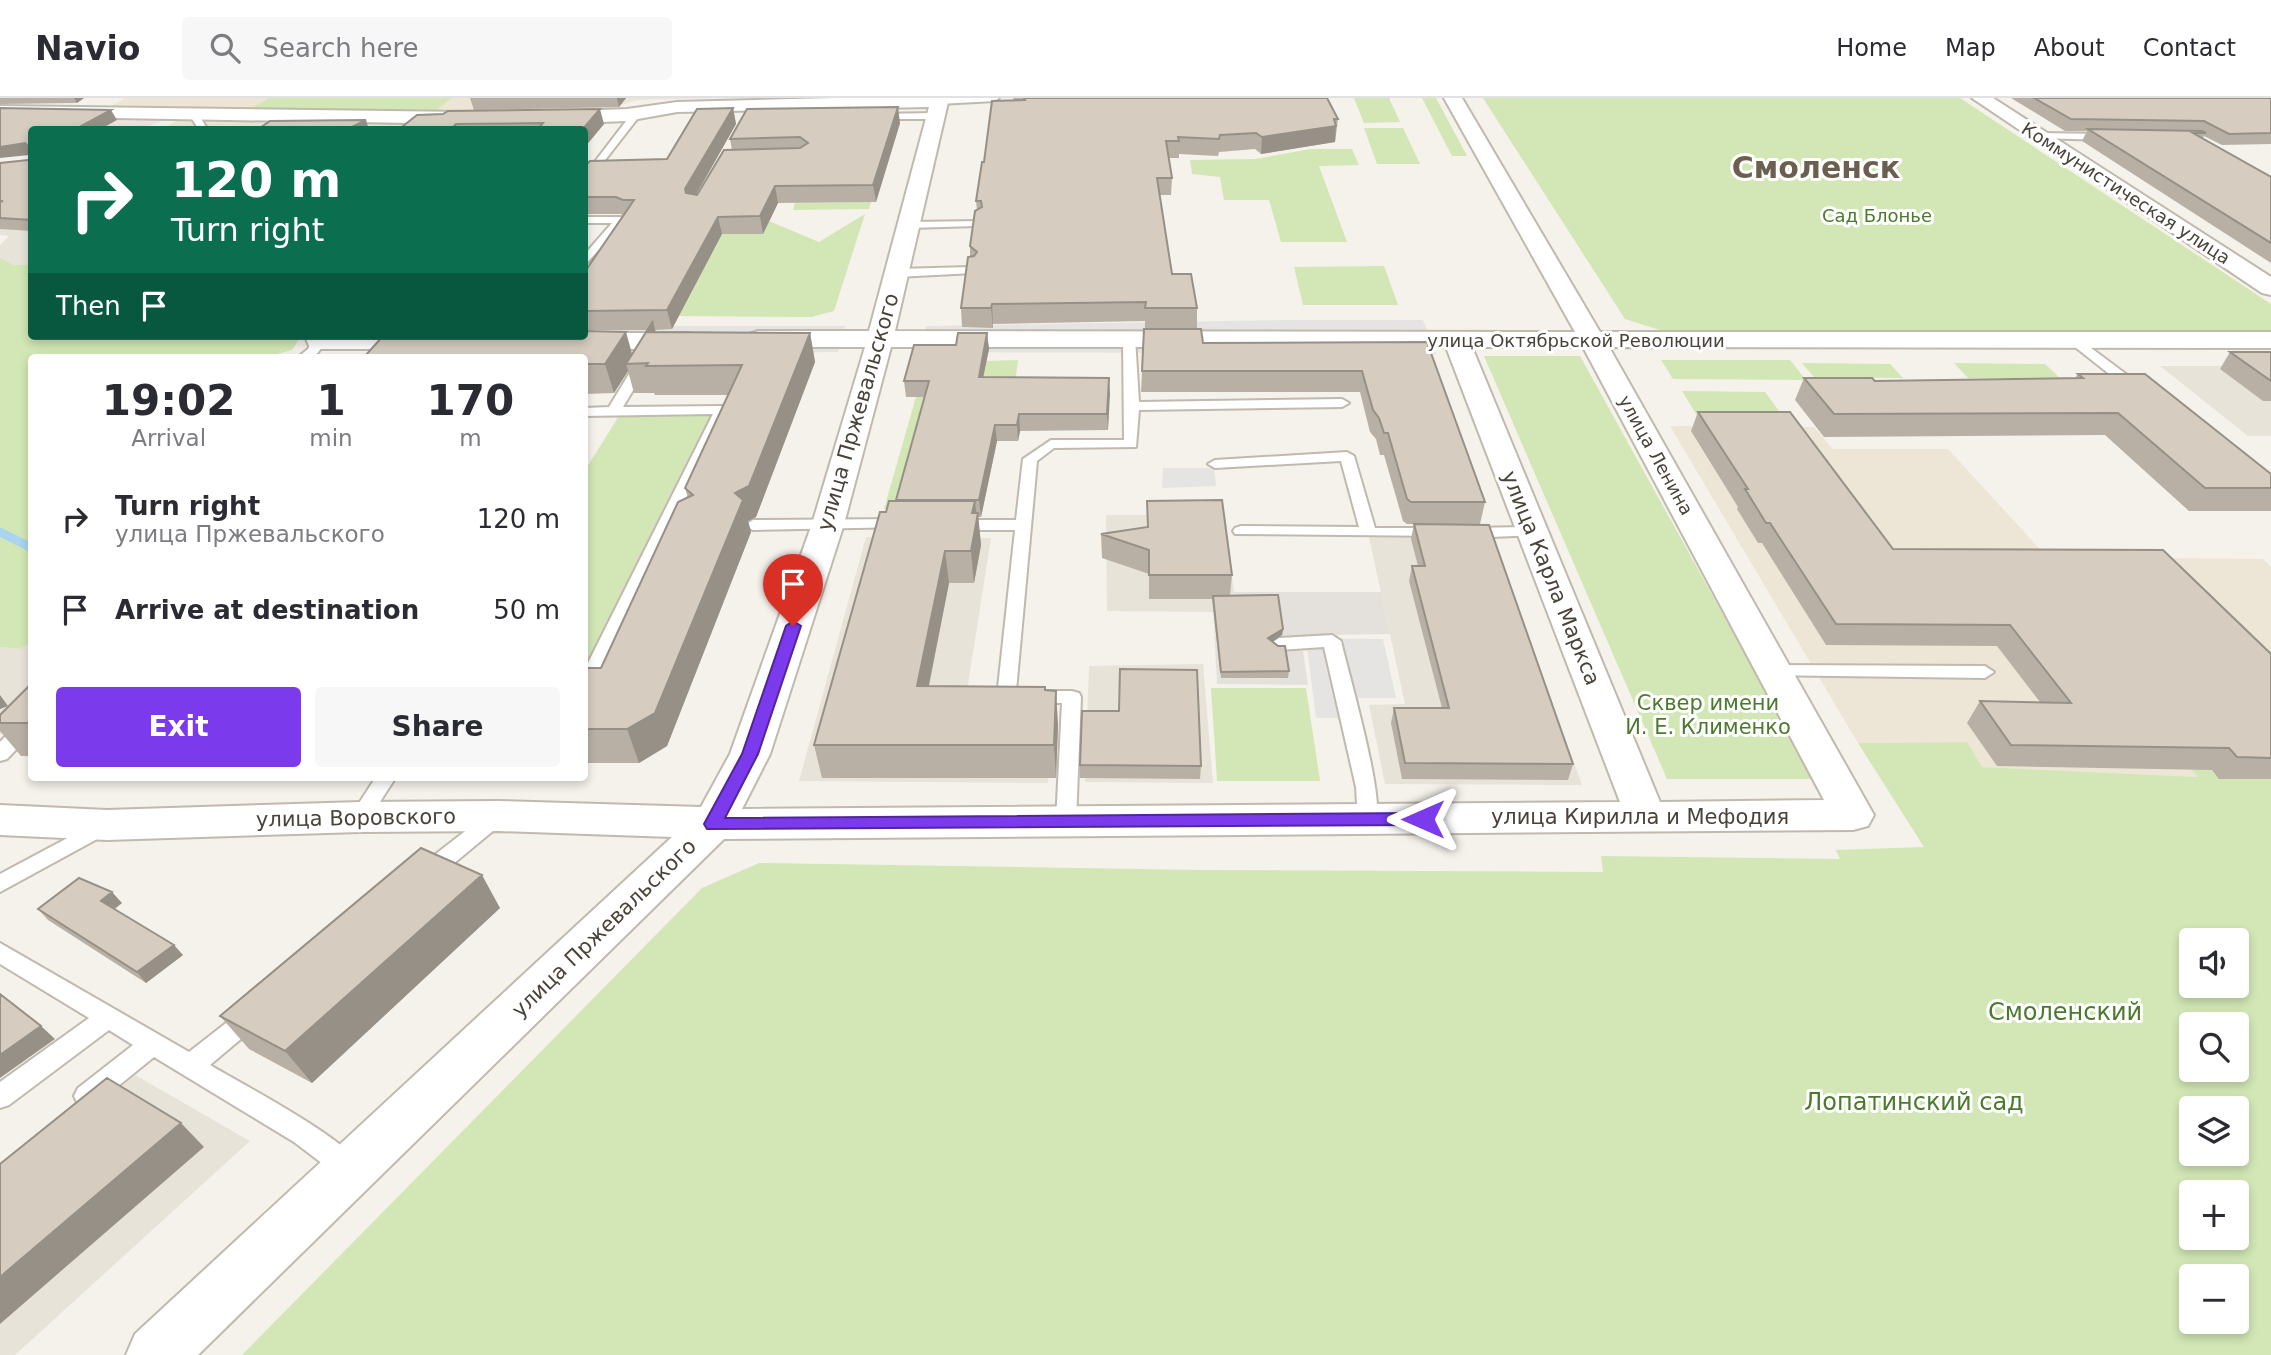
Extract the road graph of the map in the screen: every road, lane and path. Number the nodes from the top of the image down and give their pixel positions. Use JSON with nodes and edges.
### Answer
{"nodes":[{"id":1,"x":995,"y":98,"type":"edge"},
{"id":2,"x":1453,"y":98,"type":"edge"},
{"id":3,"x":1981,"y":98,"type":"edge"},
{"id":4,"x":938,"y":105,"type":"edge"},
{"id":5,"x":0,"y":111,"type":"edge"},
{"id":6,"x":636,"y":114,"type":"junction"},
{"id":7,"x":863,"y":117,"type":"edge"},
{"id":8,"x":481,"y":118,"type":"edge"},
{"id":9,"x":532,"y":119,"type":"edge"},
{"id":10,"x":199,"y":122,"type":"edge"},
{"id":11,"x":2039,"y":136,"type":"junction"},
{"id":12,"x":2115,"y":137,"type":"edge"},
{"id":13,"x":588,"y":179,"type":"edge"},
{"id":14,"x":588,"y":220,"type":"edge"},
{"id":15,"x":977,"y":223,"type":"edge"},
{"id":16,"x":909,"y":225,"type":"junction"},
{"id":17,"x":588,"y":257,"type":"edge"},
{"id":18,"x":970,"y":271,"type":"edge"},
{"id":19,"x":897,"y":273,"type":"junction"},
{"id":20,"x":2271,"y":288,"type":"edge"},
{"id":21,"x":881,"y":338,"type":"junction"},
{"id":22,"x":1129,"y":338,"type":"junction"},
{"id":23,"x":1444,"y":339,"type":"junction"},
{"id":24,"x":709,"y":340,"type":"edge"},
{"id":25,"x":735,"y":340,"type":"edge"},
{"id":26,"x":1592,"y":340,"type":"junction"},
{"id":27,"x":2075,"y":340,"type":"junction"},
{"id":28,"x":2271,"y":340,"type":"edge"},
{"id":29,"x":396,"y":341,"type":"junction"},
{"id":30,"x":462,"y":341,"type":"edge"},
{"id":31,"x":314,"y":345,"type":"edge"},
{"id":32,"x":562,"y":347,"type":"edge"},
{"id":33,"x":652,"y":348,"type":"junction"},
{"id":34,"x":384,"y":354,"type":"edge"},
{"id":35,"x":2146,"y":397,"type":"edge"},
{"id":36,"x":1342,"y":403,"type":"edge"},
{"id":37,"x":1132,"y":406,"type":"junction"},
{"id":38,"x":588,"y":412,"type":"edge"},
{"id":39,"x":613,"y":412,"type":"junction"},
{"id":40,"x":1215,"y":464,"type":"dead end"},
{"id":41,"x":828,"y":524,"type":"junction"},
{"id":42,"x":753,"y":525,"type":"edge"},
{"id":43,"x":1023,"y":525,"type":"junction"},
{"id":44,"x":663,"y":526,"type":"junction"},
{"id":45,"x":682,"y":526,"type":"edge"},
{"id":46,"x":1241,"y":531,"type":"dead end"},
{"id":47,"x":1368,"y":532,"type":"junction"},
{"id":48,"x":1533,"y":532,"type":"junction"},
{"id":49,"x":1279,"y":644,"type":"edge"},
{"id":50,"x":1774,"y":671,"type":"junction"},
{"id":51,"x":1985,"y":672,"type":"dead end"},
{"id":52,"x":588,"y":682,"type":"edge"},
{"id":53,"x":28,"y":726,"type":"edge"},
{"id":54,"x":0,"y":754,"type":"edge"},
{"id":55,"x":383,"y":781,"type":"edge"},
{"id":56,"x":498,"y":816,"type":"junction"},
{"id":57,"x":1853,"y":816,"type":"joint"},
{"id":58,"x":360,"y":817,"type":"junction"},
{"id":59,"x":1646,"y":817,"type":"junction"},
{"id":60,"x":0,"y":820,"type":"edge"},
{"id":61,"x":1368,"y":820,"type":"junction"},
{"id":62,"x":1066,"y":822,"type":"junction"},
{"id":63,"x":713,"y":824,"type":"junction"},
{"id":64,"x":107,"y":825,"type":"junction"},
{"id":65,"x":0,"y":884,"type":"edge"},
{"id":66,"x":413,"y":885,"type":"edge"},
{"id":67,"x":0,"y":952,"type":"edge"},
{"id":68,"x":264,"y":1006,"type":"edge"},
{"id":69,"x":109,"y":1017,"type":"junction"},
{"id":70,"x":152,"y":1044,"type":"junction"},
{"id":71,"x":190,"y":1066,"type":"junction"},
{"id":72,"x":0,"y":1097,"type":"edge"},
{"id":73,"x":65,"y":1113,"type":"edge"},
{"id":74,"x":350,"y":1169,"type":"junction"},
{"id":75,"x":156,"y":1355,"type":"edge"}],
"edges":[{"from":1,"to":4,"type":"lane"},
{"from":2,"to":26,"type":"street","name":"улица Ленина"},
{"from":3,"to":11,"type":"street","name":"Коммунистическая улица"},
{"from":4,"to":6,"type":"street"},
{"from":4,"to":7,"type":"lane"},
{"from":4,"to":16,"type":"street","name":"улица Пржевальского"},
{"from":5,"to":10,"type":"street"},
{"from":6,"to":9,"type":"street"},
{"from":6,"to":13,"type":"lane"},
{"from":8,"to":10,"type":"street"},
{"from":11,"to":12,"type":"lane"},
{"from":11,"to":20,"type":"street","name":"Коммунистическая улица"},
{"from":14,"to":17,"type":"lane"},
{"from":15,"to":16,"type":"lane"},
{"from":16,"to":19,"type":"street","name":"улица Пржевальского"},
{"from":18,"to":19,"type":"lane"},
{"from":19,"to":21,"type":"street","name":"улица Пржевальского"},
{"from":21,"to":22,"type":"street","name":"улица Октябрьской Революции"},
{"from":21,"to":25,"type":"street","name":"улица Октябрьской Революции"},
{"from":21,"to":41,"type":"street","name":"улица Пржевальского"},
{"from":22,"to":23,"type":"street","name":"улица Октябрьской Революции"},
{"from":22,"to":37,"type":"lane"},
{"from":23,"to":26,"type":"street","name":"улица Октябрьской Революции"},
{"from":23,"to":48,"type":"street","name":"улица Карла Маркса"},
{"from":24,"to":33,"type":"street"},
{"from":26,"to":27,"type":"street","name":"улица Октябрьской Революции"},
{"from":26,"to":50,"type":"street","name":"улица Ленина"},
{"from":27,"to":28,"type":"street","name":"улица Октябрьской Революции"},
{"from":27,"to":35,"type":"lane"},
{"from":29,"to":30,"type":"street"},
{"from":29,"to":31,"type":"street"},
{"from":29,"to":34,"type":"lane"},
{"from":32,"to":33,"type":"street"},
{"from":33,"to":39,"type":"lane"},
{"from":36,"to":37,"type":"lane"},
{"from":37,"to":43,"type":"lane"},
{"from":38,"to":39,"type":"lane"},
{"from":39,"to":44,"type":"lane"},
{"from":40,"to":47,"type":"lane"},
{"from":41,"to":42,"type":"lane"},
{"from":41,"to":43,"type":"lane"},
{"from":41,"to":63,"type":"street","name":"улица Пржевальского"},
{"from":43,"to":62,"type":"lane"},
{"from":44,"to":45,"type":"lane"},
{"from":44,"to":52,"type":"lane"},
{"from":46,"to":47,"type":"lane"},
{"from":47,"to":48,"type":"lane"},
{"from":48,"to":59,"type":"street","name":"улица Карла Маркса"},
{"from":49,"to":61,"type":"lane"},
{"from":50,"to":51,"type":"lane"},
{"from":50,"to":57,"type":"street","name":"улица Ленина"},
{"from":53,"to":54,"type":"lane"},
{"from":55,"to":58,"type":"lane"},
{"from":56,"to":58,"type":"street","name":"улица Воровского"},
{"from":56,"to":63,"type":"street","name":"улица Воровского"},
{"from":56,"to":66,"type":"lane"},
{"from":57,"to":59,"type":"street","name":"улица Кирилла и Мефодия"},
{"from":58,"to":64,"type":"street","name":"улица Воровского"},
{"from":59,"to":61,"type":"street","name":"улица Кирилла и Мефодия"},
{"from":60,"to":64,"type":"street","name":"улица Воровского"},
{"from":61,"to":62,"type":"street","name":"улица Кирилла и Мефодия"},
{"from":62,"to":63,"type":"street","name":"улица Кирилла и Мефодия"},
{"from":63,"to":74,"type":"street","name":"улица Пржевальского"},
{"from":64,"to":65,"type":"lane"},
{"from":67,"to":69,"type":"lane"},
{"from":68,"to":71,"type":"lane"},
{"from":69,"to":70,"type":"lane"},
{"from":69,"to":72,"type":"lane"},
{"from":70,"to":71,"type":"lane"},
{"from":70,"to":73,"type":"lane"},
{"from":71,"to":74,"type":"lane"},
{"from":74,"to":75,"type":"street","name":"улица Пржевальского"}]}
